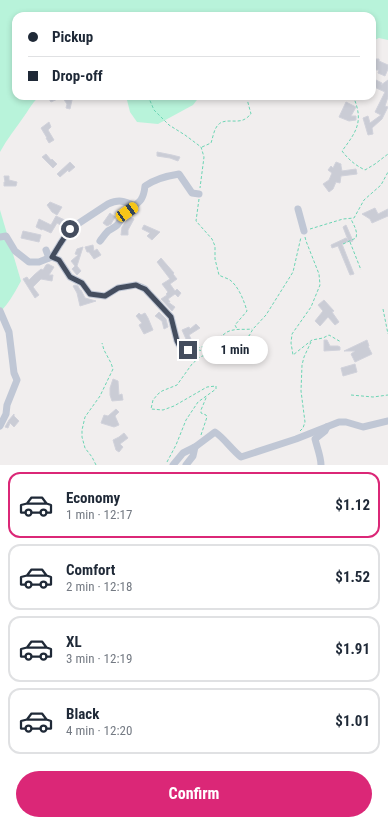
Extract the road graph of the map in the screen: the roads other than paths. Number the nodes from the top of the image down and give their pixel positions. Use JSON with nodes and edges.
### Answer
{"nodes":[{"id":1,"x":199,"y":194,"type":"road end"},
{"id":2,"x":135,"y":206,"type":"junction"},
{"id":3,"x":298,"y":209,"type":"dead end"},
{"id":4,"x":304,"y":231,"type":"road end"},
{"id":5,"x":0,"y":238,"type":"edge"},
{"id":6,"x":100,"y":241,"type":"dead end"},
{"id":7,"x":46,"y":250,"type":"dead end"},
{"id":8,"x":51,"y":258,"type":"junction"},
{"id":9,"x":0,"y":311,"type":"edge"},
{"id":10,"x":188,"y":350,"type":"road end"},
{"id":11,"x":388,"y":421,"type":"edge"},
{"id":12,"x":0,"y":426,"type":"edge"},
{"id":13,"x":327,"y":426,"type":"junction"},
{"id":14,"x":195,"y":447,"type":"junction"},
{"id":15,"x":170,"y":465,"type":"edge"},
{"id":16,"x":186,"y":465,"type":"edge"},
{"id":17,"x":321,"y":465,"type":"edge"}],
"edges":[{"from":1,"to":2,"type":"street"},
{"from":2,"to":6,"type":"street"},
{"from":2,"to":8,"type":"street"},
{"from":3,"to":4,"type":"street"},
{"from":5,"to":8,"type":"street"},
{"from":7,"to":8,"type":"street"},
{"from":8,"to":10,"type":"street"},
{"from":9,"to":12,"type":"street"},
{"from":11,"to":13,"type":"street"},
{"from":13,"to":14,"type":"street"},
{"from":13,"to":17,"type":"street"},
{"from":14,"to":15,"type":"street"},
{"from":14,"to":16,"type":"street"}]}
